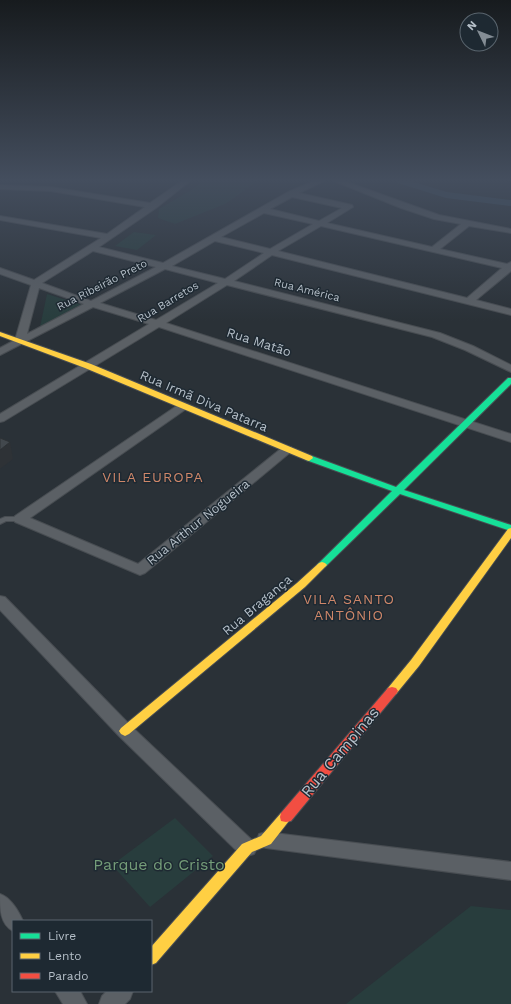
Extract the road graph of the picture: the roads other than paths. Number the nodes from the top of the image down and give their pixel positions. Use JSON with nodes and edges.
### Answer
{"nodes":[{"id":1,"x":57,"y":228,"type":"edge"},
{"id":2,"x":122,"y":228,"type":"edge"},
{"id":3,"x":231,"y":228,"type":"edge"},
{"id":4,"x":312,"y":228,"type":"edge"},
{"id":5,"x":336,"y":228,"type":"edge"},
{"id":6,"x":461,"y":228,"type":"edge"},
{"id":7,"x":496,"y":228,"type":"edge"},
{"id":8,"x":511,"y":231,"type":"edge"},
{"id":9,"x":109,"y":237,"type":"junction"},
{"id":10,"x":214,"y":238,"type":"junction"},
{"id":11,"x":92,"y":248,"type":"junction"},
{"id":12,"x":433,"y":250,"type":"junction"},
{"id":13,"x":271,"y":252,"type":"junction"},
{"id":14,"x":165,"y":266,"type":"junction"},
{"id":15,"x":510,"y":267,"type":"edge"},
{"id":16,"x":0,"y":271,"type":"edge"},
{"id":17,"x":226,"y":282,"type":"junction"},
{"id":18,"x":36,"y":283,"type":"junction"},
{"id":19,"x":470,"y":301,"type":"junction"},
{"id":20,"x":92,"y":304,"type":"junction"},
{"id":21,"x":511,"y":312,"type":"edge"},
{"id":22,"x":156,"y":323,"type":"junction"},
{"id":23,"x":0,"y":334,"type":"edge"},
{"id":24,"x":20,"y":341,"type":"junction"},
{"id":25,"x":0,"y":352,"type":"edge"},
{"id":26,"x":88,"y":366,"type":"junction"},
{"id":27,"x":511,"y":369,"type":"edge"},
{"id":28,"x":511,"y":380,"type":"edge"},
{"id":29,"x":182,"y":407,"type":"junction"},
{"id":30,"x":0,"y":419,"type":"edge"},
{"id":31,"x":466,"y":424,"type":"junction"},
{"id":32,"x":511,"y":438,"type":"edge"},
{"id":33,"x":287,"y":450,"type":"junction"},
{"id":34,"x":399,"y":491,"type":"junction"},
{"id":35,"x":20,"y":519,"type":"junction"},
{"id":36,"x":0,"y":522,"type":"edge"},
{"id":37,"x":511,"y":530,"type":"edge"},
{"id":38,"x":0,"y":601,"type":"edge"},
{"id":39,"x":125,"y":730,"type":"junction"},
{"id":40,"x":266,"y":840,"type":"junction"},
{"id":41,"x":247,"y":848,"type":"junction"},
{"id":42,"x":511,"y":871,"type":"edge"},
{"id":43,"x":0,"y":903,"type":"edge"},
{"id":44,"x":12,"y":920,"type":"edge"},
{"id":45,"x":152,"y":957,"type":"edge"},
{"id":46,"x":67,"y":992,"type":"edge"},
{"id":47,"x":121,"y":992,"type":"edge"},
{"id":48,"x":76,"y":1004,"type":"edge"},
{"id":49,"x":110,"y":1004,"type":"edge"}],
"edges":[{"from":1,"to":9,"type":"street"},
{"from":2,"to":9,"type":"street"},
{"from":3,"to":10,"type":"street","name":"Rua Ribeirão Preto"},
{"from":4,"to":13,"type":"street","name":"Rua Barretos"},
{"from":5,"to":12,"type":"street"},
{"from":6,"to":12,"type":"street"},
{"from":7,"to":8,"type":"street"},
{"from":9,"to":11,"type":"street"},
{"from":10,"to":13,"type":"street"},
{"from":10,"to":14,"type":"street","name":"Rua Ribeirão Preto"},
{"from":11,"to":14,"type":"street","name":"Rua América"},
{"from":11,"to":18,"type":"street"},
{"from":12,"to":15,"type":"street"},
{"from":13,"to":17,"type":"street","name":"Rua Barretos"},
{"from":13,"to":19,"type":"street"},
{"from":14,"to":17,"type":"street","name":"Rua América"},
{"from":14,"to":20,"type":"street","name":"Rua Ribeirão Preto"},
{"from":15,"to":19,"type":"street"},
{"from":16,"to":18,"type":"street","name":"Rua Matão"},
{"from":17,"to":22,"type":"street","name":"Rua Barretos"},
{"from":17,"to":27,"type":"street","name":"Rua América"},
{"from":18,"to":20,"type":"street","name":"Rua Matão"},
{"from":18,"to":24,"type":"street"},
{"from":19,"to":21,"type":"street"},
{"from":20,"to":22,"type":"street","name":"Rua Matão"},
{"from":20,"to":24,"type":"street","name":"Rua Ribeirão Preto"},
{"from":22,"to":26,"type":"street","name":"Rua Barretos"},
{"from":22,"to":31,"type":"street","name":"Rua Matão"},
{"from":23,"to":24,"type":"street","name":"Rua Irmã Diva Patarra"},
{"from":24,"to":25,"type":"street","name":"Rua Ribeirão Preto"},
{"from":24,"to":26,"type":"street","name":"Rua Irmã Diva Patarra"},
{"from":26,"to":29,"type":"street","name":"Rua Irmã Diva Patarra"},
{"from":26,"to":30,"type":"street","name":"Rua Barretos"},
{"from":28,"to":31,"type":"street","name":"Rua Bragança"},
{"from":29,"to":33,"type":"street","name":"Rua Irmã Diva Patarra"},
{"from":29,"to":35,"type":"street"},
{"from":31,"to":32,"type":"street","name":"Rua Matão"},
{"from":31,"to":34,"type":"street","name":"Rua Bragança"},
{"from":33,"to":34,"type":"street","name":"Rua Irmã Diva Patarra"},
{"from":33,"to":35,"type":"street","name":"Rua Arthur Nogueira"},
{"from":34,"to":37,"type":"street","name":"Rua Irmã Diva Patarra"},
{"from":34,"to":39,"type":"street","name":"Rua Bragança"},
{"from":35,"to":36,"type":"lane"},
{"from":37,"to":40,"type":"street","name":"Rua Campinas"},
{"from":38,"to":39,"type":"street"},
{"from":39,"to":41,"type":"street"},
{"from":40,"to":41,"type":"street","name":"Rua Campinas"},
{"from":40,"to":42,"type":"street"},
{"from":41,"to":45,"type":"street","name":"Rua Campinas"},
{"from":43,"to":44,"type":"street"},
{"from":46,"to":48,"type":"street"},
{"from":47,"to":49,"type":"street"}]}
